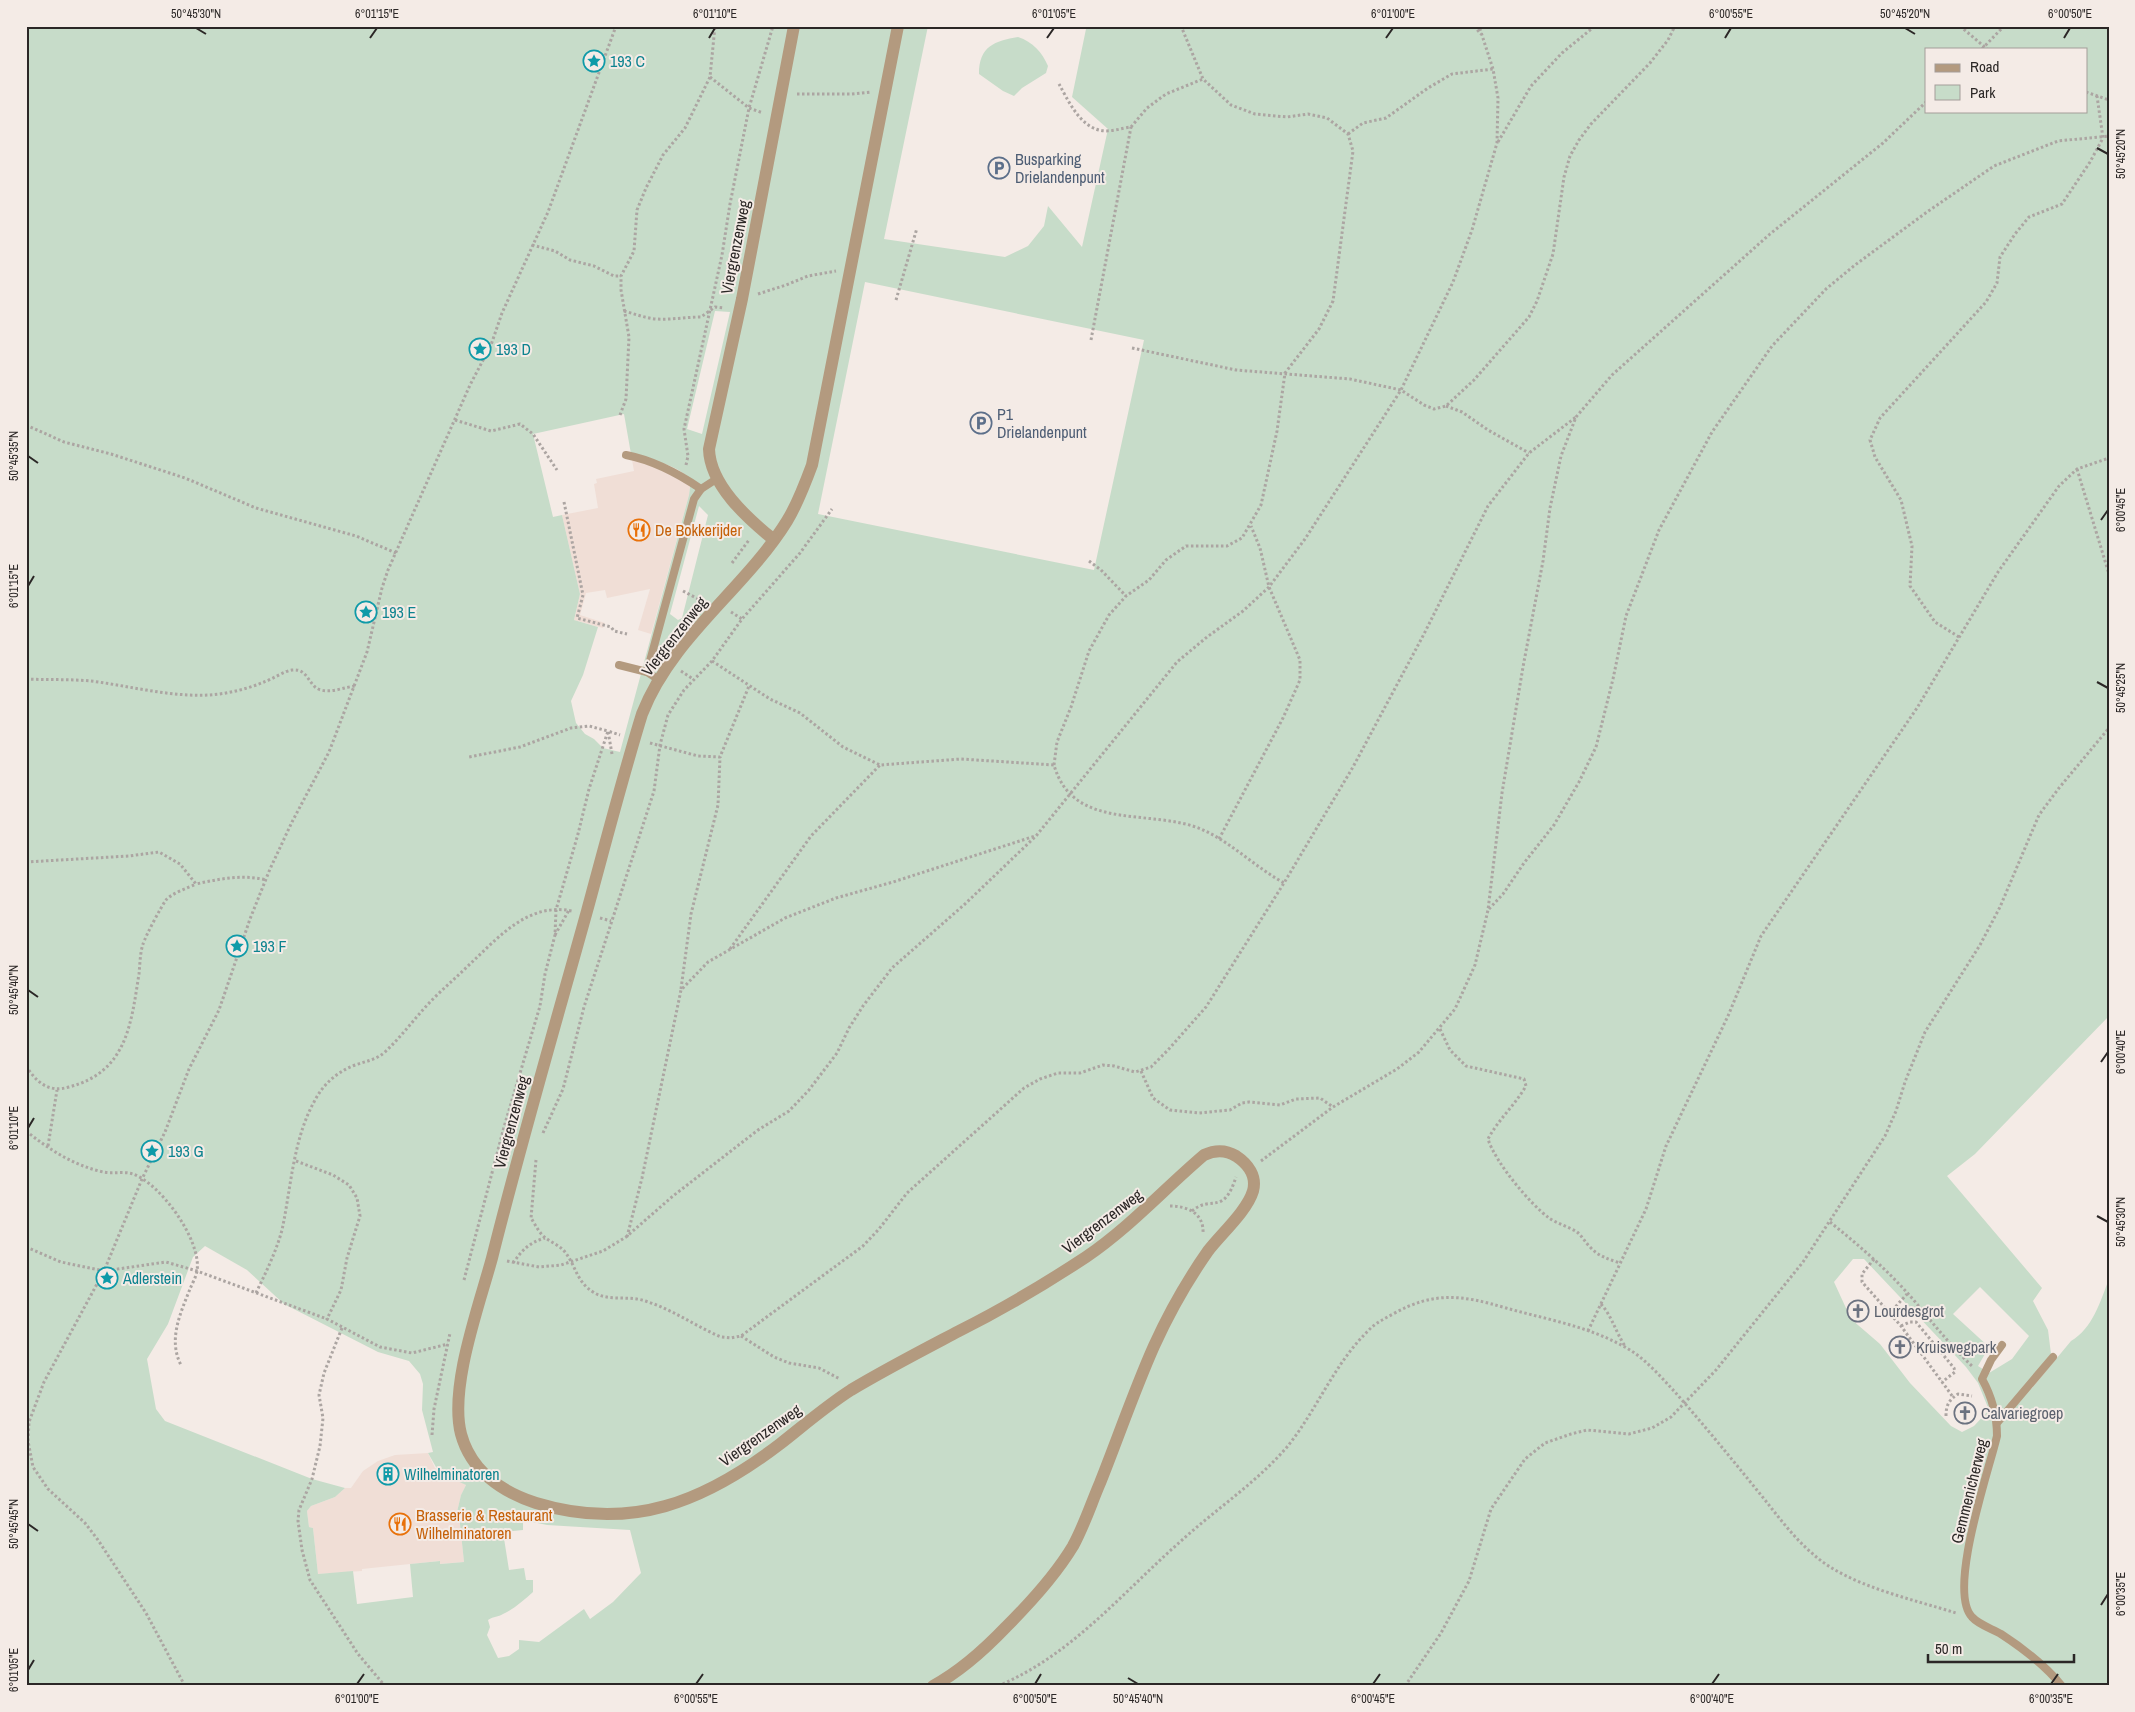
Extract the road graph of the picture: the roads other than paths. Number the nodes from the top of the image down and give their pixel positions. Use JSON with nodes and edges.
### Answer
{"nodes":[{"id":1,"x":794,"y":26,"type":"edge"},
{"id":2,"x":898,"y":26,"type":"edge"},
{"id":3,"x":626,"y":455,"type":"dead end"},
{"id":4,"x":718,"y":478,"type":"junction"},
{"id":5,"x":701,"y":489,"type":"junction"},
{"id":6,"x":773,"y":539,"type":"junction"},
{"id":7,"x":619,"y":664,"type":"dead end"},
{"id":8,"x":647,"y":672,"type":"junction"},
{"id":9,"x":659,"y":680,"type":"junction"},
{"id":10,"x":2002,"y":1345,"type":"dead end"},
{"id":11,"x":2053,"y":1357,"type":"dead end"},
{"id":12,"x":1997,"y":1423,"type":"junction"},
{"id":13,"x":933,"y":1686,"type":"edge"},
{"id":14,"x":2062,"y":1686,"type":"edge"}],
"edges":[{"from":1,"to":4,"type":"street","name":"Viergrenzenweg"},
{"from":2,"to":6,"type":"street","name":"Viergrenzenweg"},
{"from":3,"to":5,"type":"lane"},
{"from":4,"to":5,"type":"lane"},
{"from":4,"to":6,"type":"street","name":"Viergrenzenweg"},
{"from":5,"to":8,"type":"lane"},
{"from":6,"to":9,"type":"street","name":"Viergrenzenweg"},
{"from":7,"to":8,"type":"lane"},
{"from":8,"to":9,"type":"lane"},
{"from":9,"to":13,"type":"street","name":"Viergrenzenweg"},
{"from":10,"to":12,"type":"lane","name":"Gemmenicherweg"},
{"from":11,"to":12,"type":"lane"},
{"from":12,"to":14,"type":"lane","name":"Gemmenicherweg"}]}
